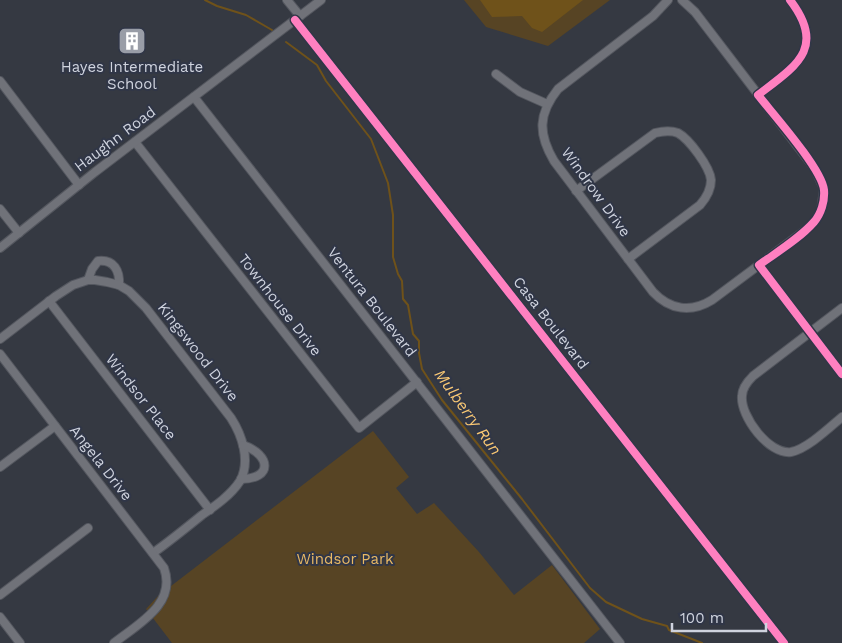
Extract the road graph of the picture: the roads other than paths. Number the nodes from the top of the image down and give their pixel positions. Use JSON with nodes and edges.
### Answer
{"nodes":[{"id":1,"x":287,"y":0,"type":"edge"},
{"id":2,"x":321,"y":0,"type":"edge"},
{"id":3,"x":668,"y":0,"type":"edge"},
{"id":4,"x":682,"y":0,"type":"edge"},
{"id":5,"x":790,"y":0,"type":"edge"},
{"id":6,"x":298,"y":18,"type":"junction"},
{"id":7,"x":496,"y":74,"type":"dead end"},
{"id":8,"x":0,"y":81,"type":"edge"},
{"id":9,"x":758,"y":95,"type":"junction"},
{"id":10,"x":194,"y":97,"type":"junction"},
{"id":11,"x":547,"y":104,"type":"junction"},
{"id":12,"x":135,"y":142,"type":"junction"},
{"id":13,"x":79,"y":185,"type":"junction"},
{"id":14,"x":576,"y":191,"type":"junction"},
{"id":15,"x":0,"y":209,"type":"edge"},
{"id":16,"x":19,"y":233,"type":"junction"},
{"id":17,"x":0,"y":248,"type":"edge"},
{"id":18,"x":628,"y":259,"type":"junction"},
{"id":19,"x":759,"y":265,"type":"junction"},
{"id":20,"x":88,"y":280,"type":"junction"},
{"id":21,"x":119,"y":285,"type":"junction"},
{"id":22,"x":49,"y":301,"type":"junction"},
{"id":23,"x":842,"y":308,"type":"edge"},
{"id":24,"x":810,"y":333,"type":"junction"},
{"id":25,"x":0,"y":339,"type":"edge"},
{"id":26,"x":0,"y":354,"type":"edge"},
{"id":27,"x":842,"y":374,"type":"edge"},
{"id":28,"x":417,"y":382,"type":"junction"},
{"id":29,"x":842,"y":417,"type":"edge"},
{"id":30,"x":55,"y":426,"type":"junction"},
{"id":31,"x":243,"y":445,"type":"junction"},
{"id":32,"x":0,"y":467,"type":"edge"},
{"id":33,"x":241,"y":479,"type":"junction"},
{"id":34,"x":210,"y":510,"type":"junction"},
{"id":35,"x":88,"y":528,"type":"dead end"},
{"id":36,"x":153,"y":553,"type":"junction"},
{"id":37,"x":0,"y":596,"type":"edge"},
{"id":38,"x":0,"y":617,"type":"edge"},
{"id":39,"x":20,"y":643,"type":"edge"},
{"id":40,"x":114,"y":643,"type":"edge"},
{"id":41,"x":620,"y":643,"type":"edge"},
{"id":42,"x":784,"y":643,"type":"edge"}],
"edges":[{"from":1,"to":6,"type":"street","name":"Casa Boulevard"},
{"from":2,"to":6,"type":"street","name":"Haughn Road"},
{"from":3,"to":11,"type":"street","name":"Windrow Drive"},
{"from":4,"to":9,"type":"street","name":"Windrow Drive"},
{"from":5,"to":9,"type":"street"},
{"from":6,"to":10,"type":"street","name":"Haughn Road"},
{"from":6,"to":42,"type":"street","name":"Casa Boulevard"},
{"from":7,"to":11,"type":"street"},
{"from":8,"to":13,"type":"street"},
{"from":9,"to":19,"type":"street","name":"Windrow Drive"},
{"from":10,"to":12,"type":"street","name":"Haughn Road"},
{"from":10,"to":28,"type":"street","name":"Ventura Boulevard"},
{"from":11,"to":14,"type":"street","name":"Windrow Drive"},
{"from":12,"to":13,"type":"street","name":"Haughn Road"},
{"from":12,"to":28,"type":"street","name":"Townhouse Drive"},
{"from":13,"to":16,"type":"street","name":"Haughn Road"},
{"from":14,"to":18,"type":"street","name":"Windrow Drive"},
{"from":14,"to":18,"type":"street"},
{"from":15,"to":16,"type":"street"},
{"from":16,"to":17,"type":"street","name":"Haughn Road"},
{"from":18,"to":19,"type":"street","name":"Windrow Drive"},
{"from":19,"to":24,"type":"street"},
{"from":20,"to":21,"type":"street","name":"Kingswood Drive"},
{"from":20,"to":21,"type":"street","name":"Kingswood Drive"},
{"from":20,"to":22,"type":"street"},
{"from":21,"to":31,"type":"street","name":"Kingswood Drive"},
{"from":22,"to":25,"type":"street"},
{"from":22,"to":34,"type":"street","name":"Windsor Place"},
{"from":23,"to":24,"type":"street"},
{"from":24,"to":27,"type":"street"},
{"from":24,"to":29,"type":"street"},
{"from":26,"to":30,"type":"street","name":"Angela Drive"},
{"from":28,"to":41,"type":"street","name":"Ventura Boulevard"},
{"from":30,"to":32,"type":"street"},
{"from":30,"to":36,"type":"street","name":"Angela Drive"},
{"from":31,"to":33,"type":"street","name":"Kingswood Drive"},
{"from":31,"to":33,"type":"street"},
{"from":33,"to":34,"type":"street"},
{"from":34,"to":36,"type":"street"},
{"from":35,"to":37,"type":"street"},
{"from":36,"to":40,"type":"street","name":"Angela Drive"},
{"from":38,"to":39,"type":"street"}]}
